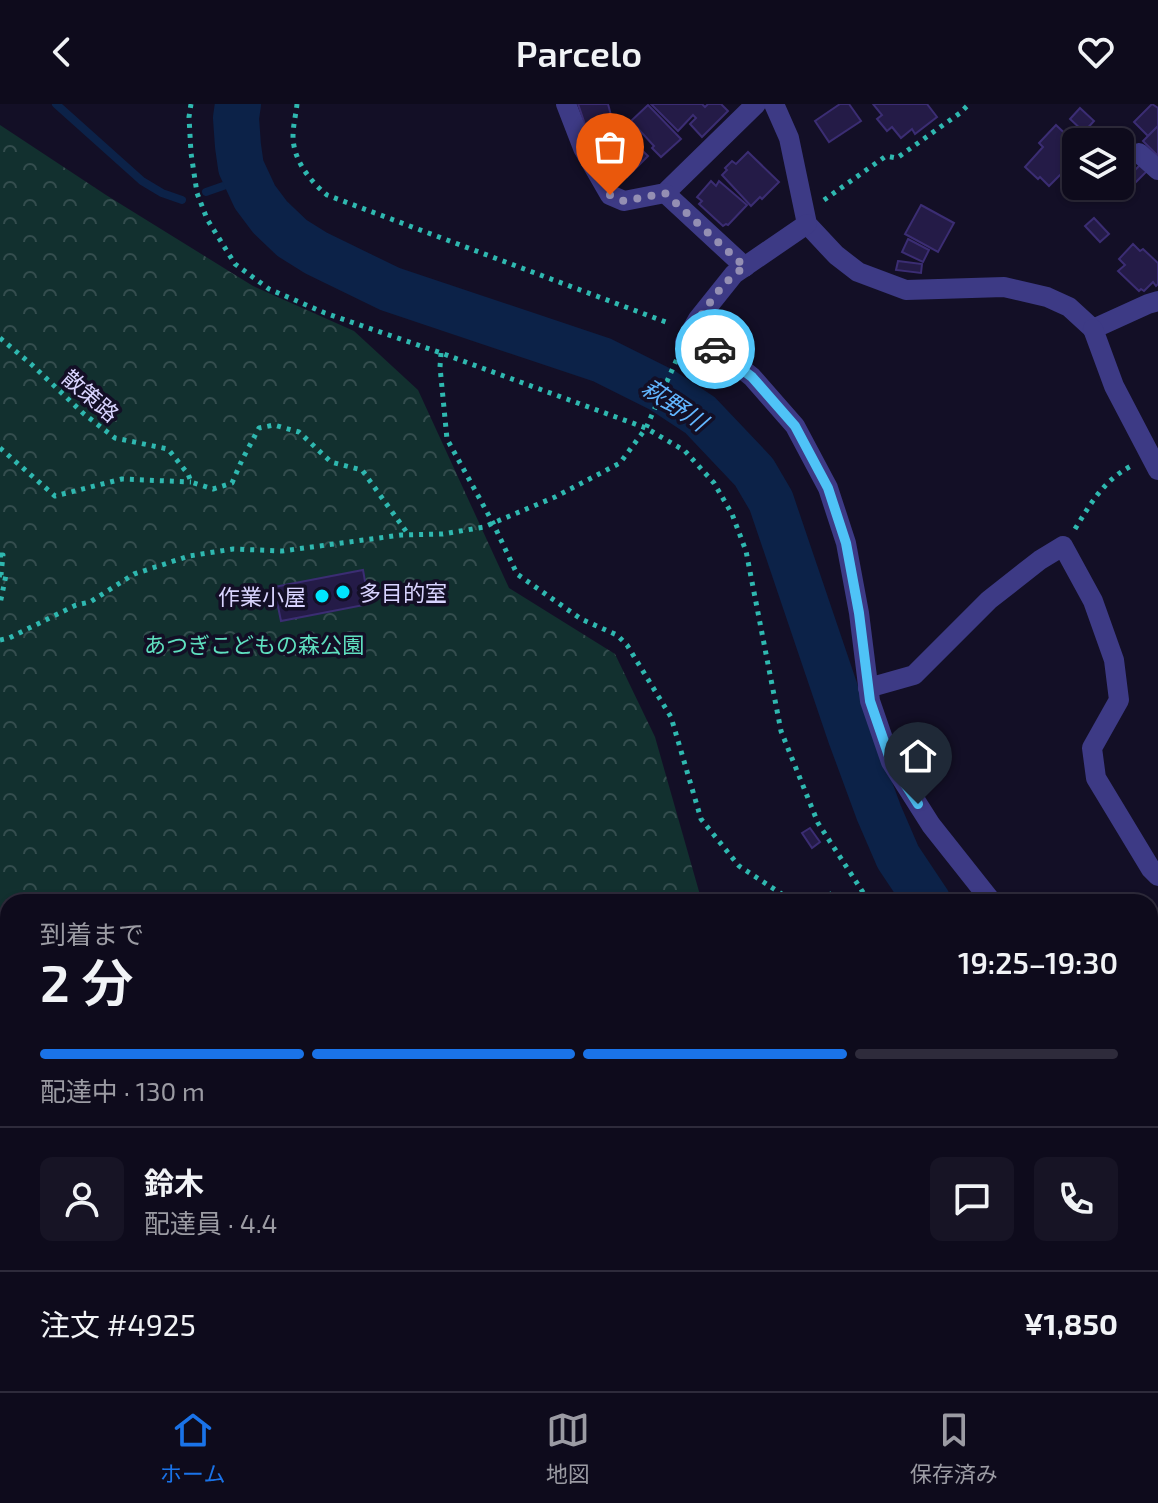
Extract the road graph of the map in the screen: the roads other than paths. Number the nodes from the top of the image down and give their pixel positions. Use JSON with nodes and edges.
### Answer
{"nodes":[{"id":1,"x":566,"y":104,"type":"edge"},
{"id":2,"x":756,"y":104,"type":"edge"},
{"id":3,"x":774,"y":104,"type":"edge"},
{"id":4,"x":1139,"y":153,"type":"dead end"},
{"id":5,"x":1158,"y":170,"type":"edge"},
{"id":6,"x":665,"y":193,"type":"junction"},
{"id":7,"x":805,"y":219,"type":"junction"},
{"id":8,"x":745,"y":267,"type":"junction"},
{"id":9,"x":1158,"y":301,"type":"edge"},
{"id":10,"x":1093,"y":329,"type":"junction"},
{"id":11,"x":1154,"y":463,"type":"edge"},
{"id":12,"x":868,"y":688,"type":"junction"},
{"id":13,"x":1158,"y":876,"type":"edge"},
{"id":14,"x":986,"y":894,"type":"edge"}],
"edges":[{"from":1,"to":6,"type":"street"},
{"from":2,"to":6,"type":"street"},
{"from":3,"to":7,"type":"street"},
{"from":4,"to":5,"type":"street"},
{"from":6,"to":8,"type":"street"},
{"from":7,"to":8,"type":"street"},
{"from":7,"to":10,"type":"street"},
{"from":8,"to":12,"type":"street"},
{"from":9,"to":10,"type":"street"},
{"from":10,"to":11,"type":"street"},
{"from":12,"to":13,"type":"street"},
{"from":12,"to":14,"type":"street"}]}
